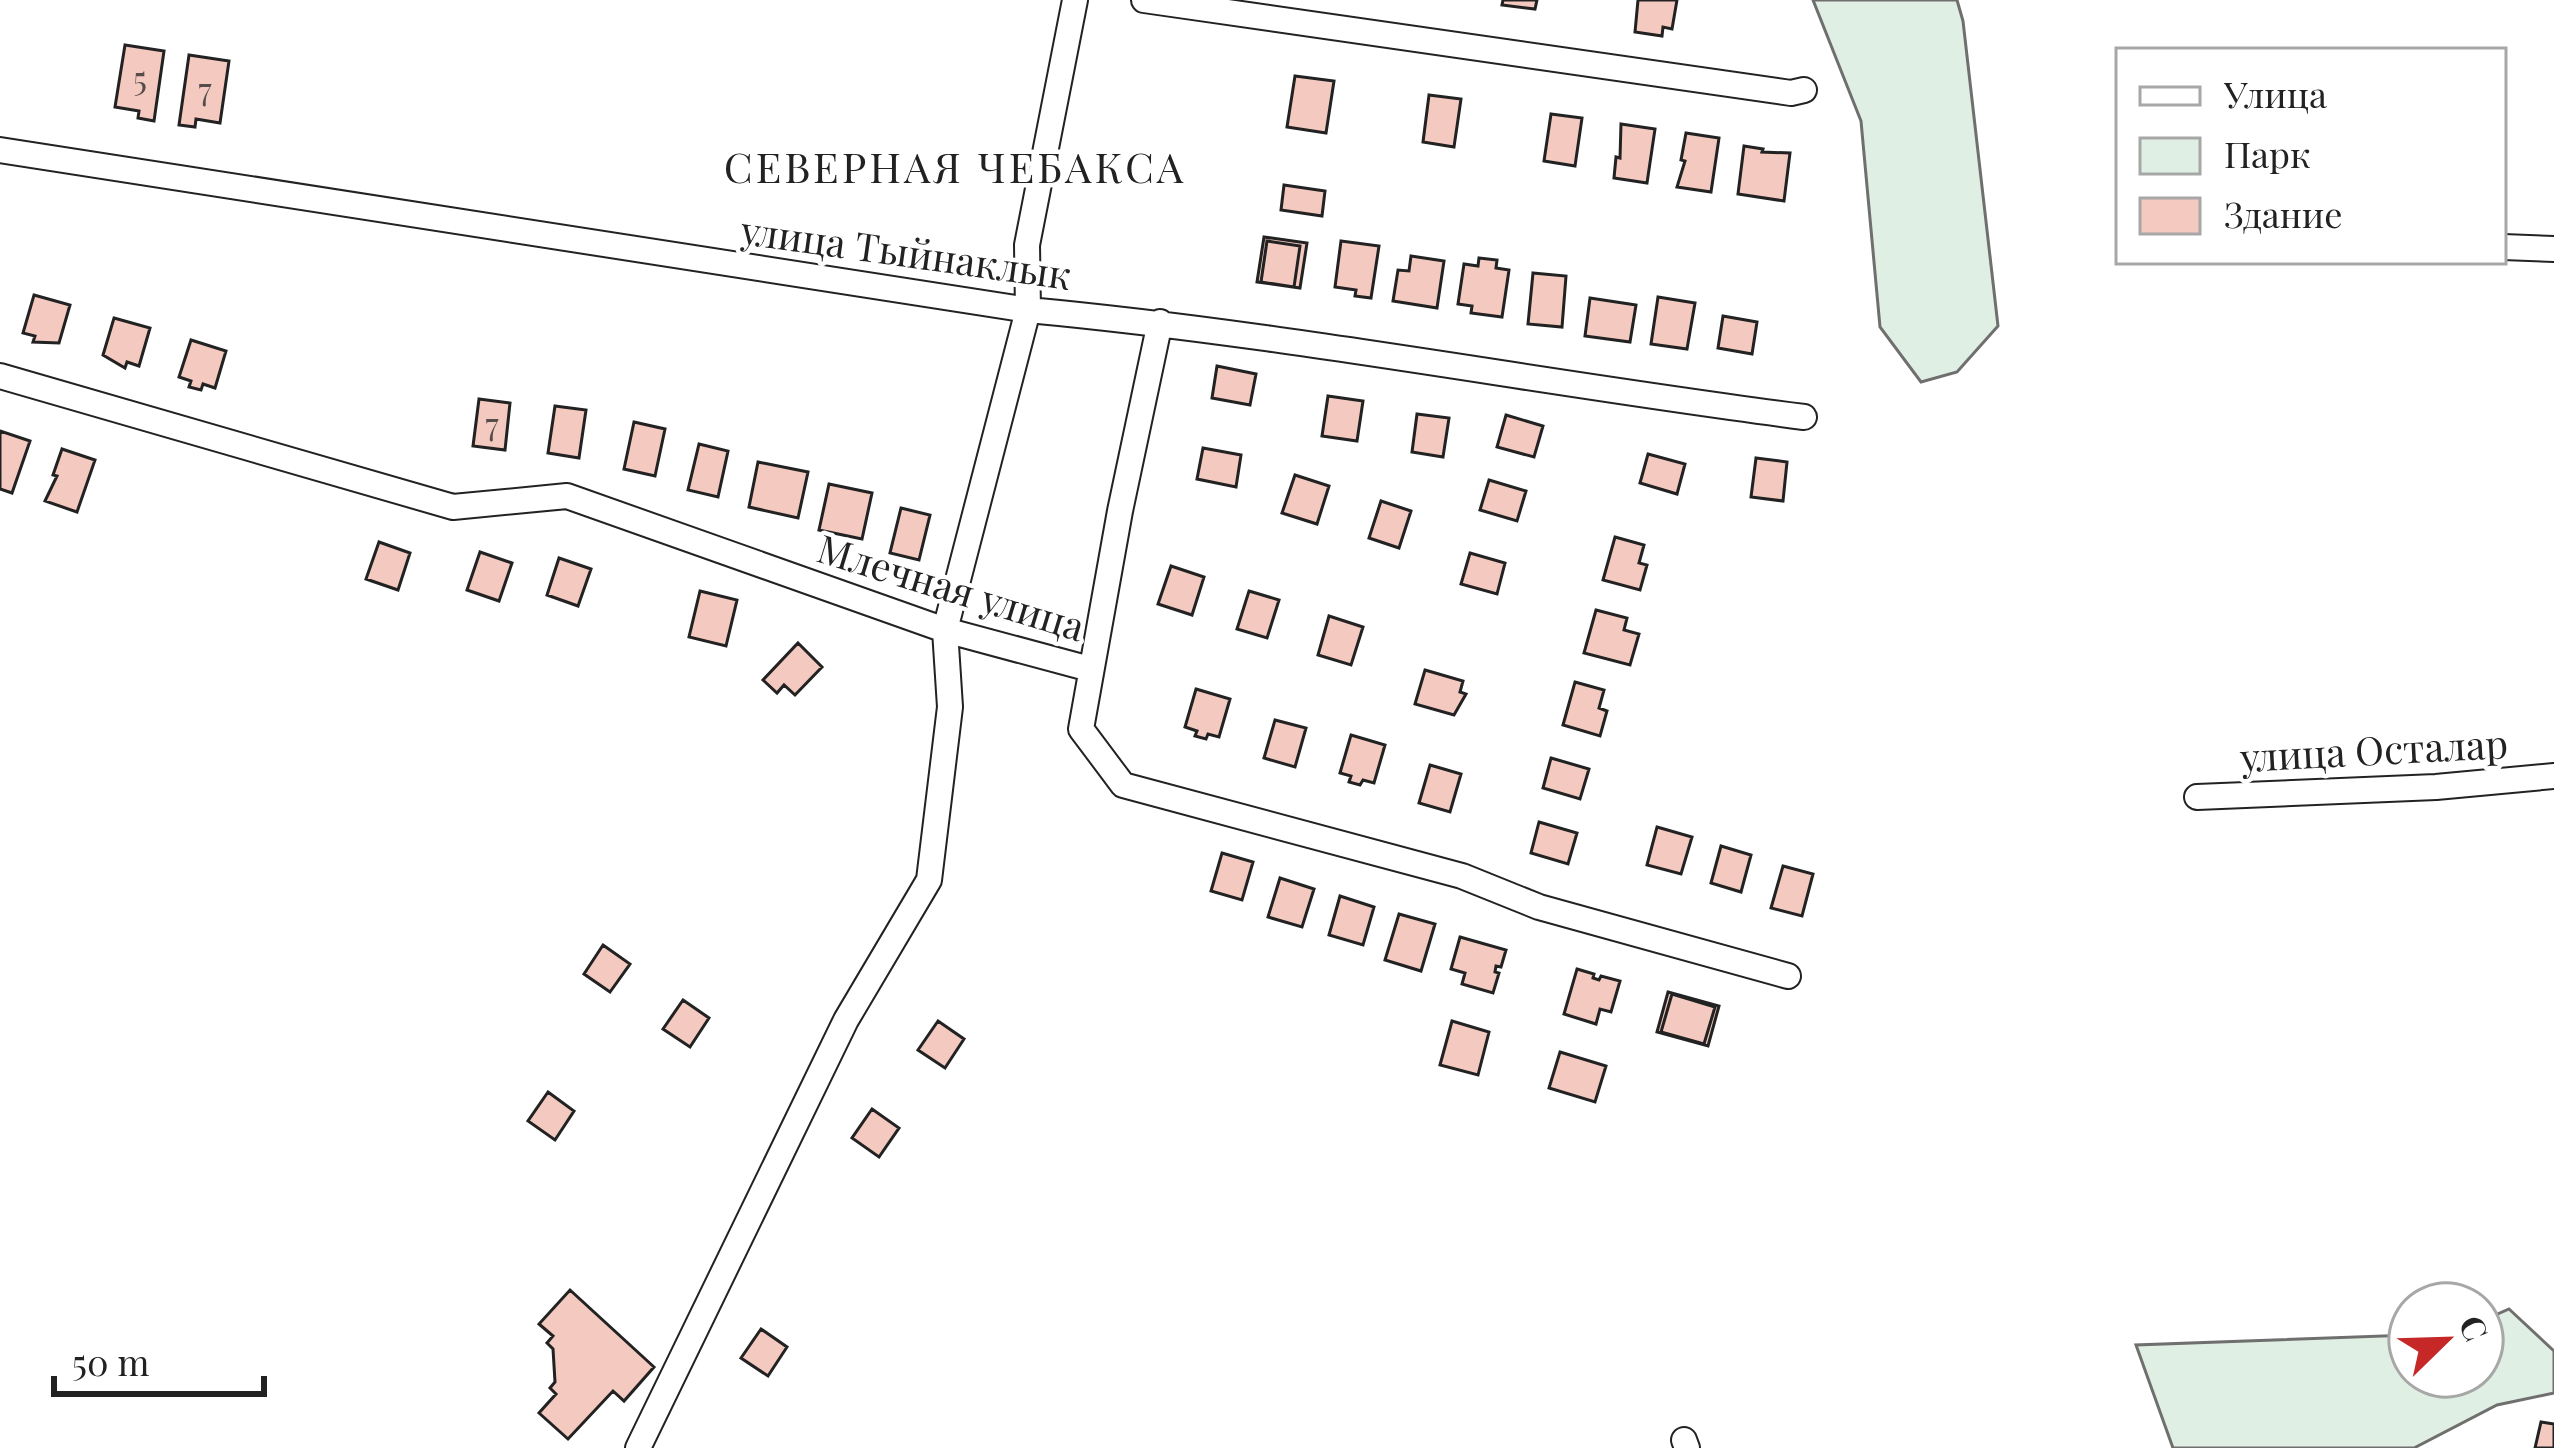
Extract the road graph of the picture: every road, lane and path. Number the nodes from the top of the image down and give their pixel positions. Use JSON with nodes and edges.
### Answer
{"nodes":[{"id":1,"x":1075,"y":0,"type":"edge"},
{"id":2,"x":1144,"y":0,"type":"edge"},
{"id":3,"x":1804,"y":90,"type":"dead end"},
{"id":4,"x":0,"y":150,"type":"edge"},
{"id":5,"x":2506,"y":247,"type":"edge"},
{"id":6,"x":2554,"y":249,"type":"edge"},
{"id":7,"x":1028,"y":310,"type":"junction"},
{"id":8,"x":1160,"y":322,"type":"junction"},
{"id":9,"x":0,"y":376,"type":"edge"},
{"id":10,"x":1804,"y":417,"type":"dead end"},
{"id":11,"x":945,"y":630,"type":"junction"},
{"id":12,"x":1090,"y":669,"type":"junction"},
{"id":13,"x":2554,"y":776,"type":"edge"},
{"id":14,"x":2197,"y":797,"type":"dead end"},
{"id":15,"x":1788,"y":976,"type":"dead end"},
{"id":16,"x":638,"y":1448,"type":"edge"}],
"edges":[{"from":1,"to":7,"type":"street"},
{"from":2,"to":3,"type":"street"},
{"from":4,"to":7,"type":"street","name":"улица Тыйнаклык"},
{"from":5,"to":6,"type":"street"},
{"from":7,"to":8,"type":"street","name":"улица Тыйнаклык"},
{"from":7,"to":11,"type":"street"},
{"from":8,"to":10,"type":"street","name":"улица Тыйнаклык"},
{"from":8,"to":12,"type":"street"},
{"from":9,"to":11,"type":"street","name":"Млечная улица"},
{"from":11,"to":12,"type":"street","name":"Млечная улица"},
{"from":11,"to":16,"type":"street"},
{"from":12,"to":15,"type":"street","name":"Млечная улица"},
{"from":13,"to":14,"type":"street","name":"улица Осталар"}]}
